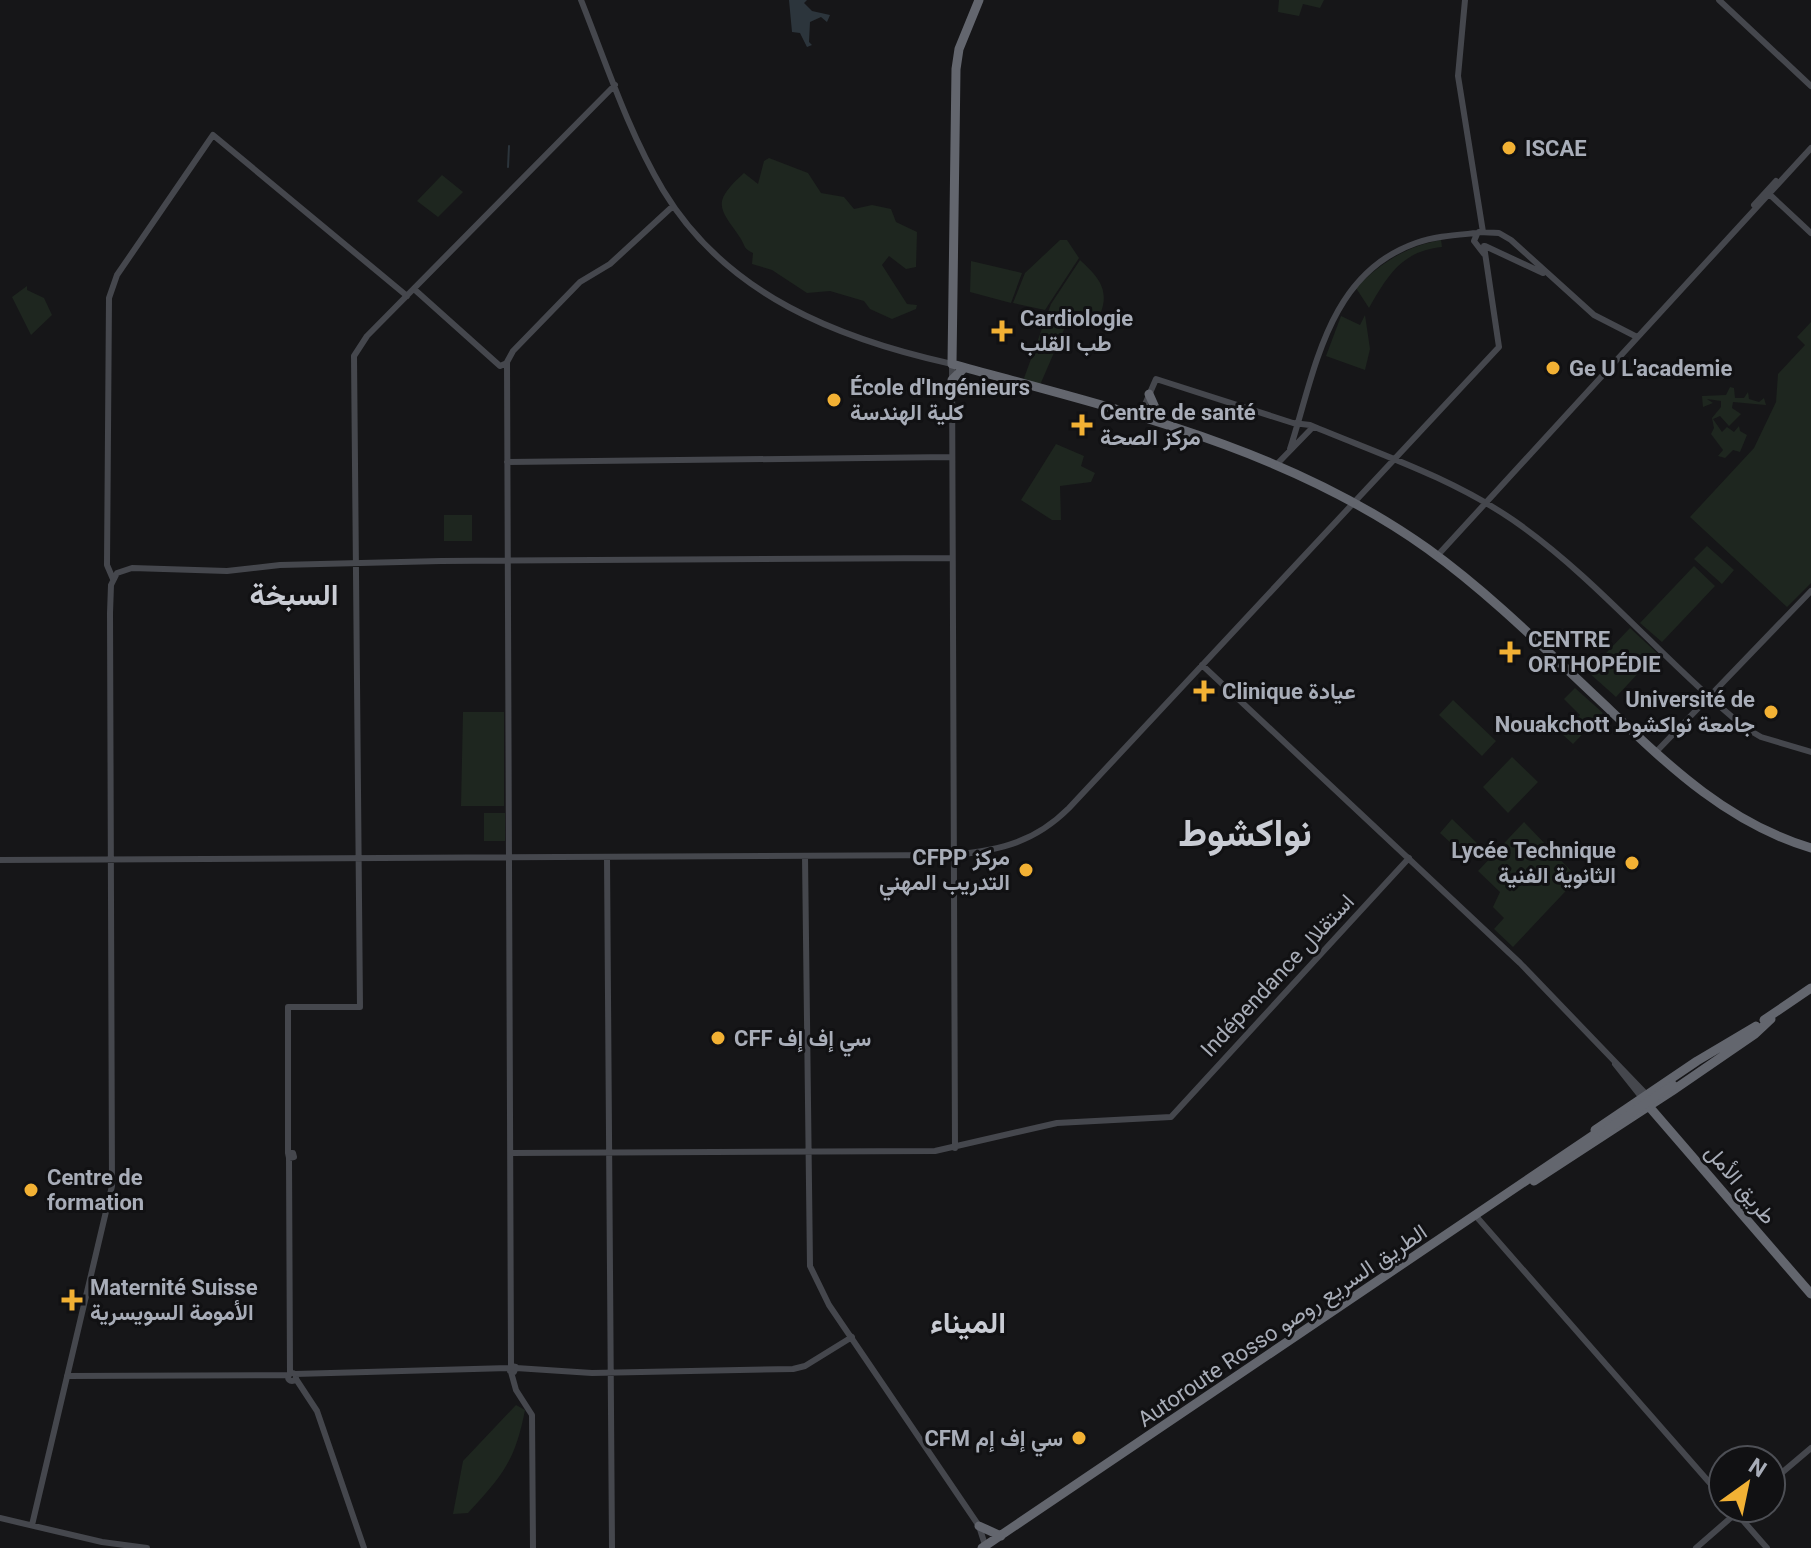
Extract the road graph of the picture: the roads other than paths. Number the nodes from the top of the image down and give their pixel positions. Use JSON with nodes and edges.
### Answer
{"nodes":[{"id":1,"x":581,"y":0,"type":"edge"},
{"id":2,"x":979,"y":0,"type":"edge"},
{"id":3,"x":1465,"y":0,"type":"edge"},
{"id":4,"x":1719,"y":0,"type":"edge"},
{"id":5,"x":615,"y":85,"type":"junction"},
{"id":6,"x":1811,"y":86,"type":"edge"},
{"id":7,"x":1811,"y":146,"type":"edge"},
{"id":8,"x":1768,"y":193,"type":"junction"},
{"id":9,"x":673,"y":206,"type":"junction"},
{"id":10,"x":1481,"y":232,"type":"junction"},
{"id":11,"x":1811,"y":233,"type":"edge"},
{"id":12,"x":1455,"y":235,"type":"junction"},
{"id":13,"x":1481,"y":245,"type":"junction"},
{"id":14,"x":1554,"y":281,"type":"junction"},
{"id":15,"x":414,"y":289,"type":"junction"},
{"id":16,"x":407,"y":296,"type":"junction"},
{"id":17,"x":1635,"y":338,"type":"junction"},
{"id":18,"x":953,"y":347,"type":"junction"},
{"id":19,"x":932,"y":360,"type":"junction"},
{"id":20,"x":507,"y":362,"type":"junction"},
{"id":21,"x":952,"y":364,"type":"junction"},
{"id":22,"x":500,"y":366,"type":"junction"},
{"id":23,"x":964,"y":368,"type":"junction"},
{"id":24,"x":507,"y":371,"type":"junction"},
{"id":25,"x":952,"y":380,"type":"junction"},
{"id":26,"x":1149,"y":394,"type":"junction"},
{"id":27,"x":1140,"y":415,"type":"junction"},
{"id":28,"x":1161,"y":420,"type":"junction"},
{"id":29,"x":1299,"y":423,"type":"junction"},
{"id":30,"x":1313,"y":427,"type":"junction"},
{"id":31,"x":1290,"y":449,"type":"junction"},
{"id":32,"x":951,"y":457,"type":"junction"},
{"id":33,"x":1396,"y":459,"type":"junction"},
{"id":34,"x":507,"y":462,"type":"junction"},
{"id":35,"x":1278,"y":462,"type":"junction"},
{"id":36,"x":1356,"y":502,"type":"junction"},
{"id":37,"x":1486,"y":502,"type":"junction"},
{"id":38,"x":1437,"y":555,"type":"junction"},
{"id":39,"x":951,"y":558,"type":"junction"},
{"id":40,"x":507,"y":562,"type":"junction"},
{"id":41,"x":355,"y":563,"type":"junction"},
{"id":42,"x":113,"y":579,"type":"junction"},
{"id":43,"x":1811,"y":591,"type":"edge"},
{"id":44,"x":1202,"y":665,"type":"junction"},
{"id":45,"x":1709,"y":696,"type":"junction"},
{"id":46,"x":1656,"y":752,"type":"junction"},
{"id":47,"x":1811,"y":752,"type":"edge"},
{"id":48,"x":1811,"y":846,"type":"edge"},
{"id":49,"x":954,"y":855,"type":"junction"},
{"id":50,"x":805,"y":856,"type":"junction"},
{"id":51,"x":607,"y":857,"type":"junction"},
{"id":52,"x":509,"y":858,"type":"junction"},
{"id":53,"x":1409,"y":858,"type":"junction"},
{"id":54,"x":358,"y":859,"type":"junction"},
{"id":55,"x":0,"y":860,"type":"edge"},
{"id":56,"x":111,"y":860,"type":"junction"},
{"id":57,"x":1811,"y":990,"type":"edge"},
{"id":58,"x":1771,"y":1019,"type":"junction"},
{"id":59,"x":1756,"y":1026,"type":"junction"},
{"id":60,"x":1720,"y":1051,"type":"junction"},
{"id":61,"x":1644,"y":1096,"type":"junction"},
{"id":62,"x":1652,"y":1105,"type":"junction"},
{"id":63,"x":955,"y":1148,"type":"junction"},
{"id":64,"x":511,"y":1153,"type":"junction"},
{"id":65,"x":610,"y":1153,"type":"junction"},
{"id":66,"x":806,"y":1153,"type":"junction"},
{"id":67,"x":1510,"y":1193,"type":"junction"},
{"id":68,"x":1476,"y":1216,"type":"junction"},
{"id":69,"x":1811,"y":1286,"type":"edge"},
{"id":70,"x":1811,"y":1294,"type":"edge"},
{"id":71,"x":852,"y":1337,"type":"junction"},
{"id":72,"x":513,"y":1369,"type":"junction"},
{"id":73,"x":610,"y":1373,"type":"junction"},
{"id":74,"x":67,"y":1376,"type":"junction"},
{"id":75,"x":294,"y":1378,"type":"junction"},
{"id":76,"x":1811,"y":1448,"type":"edge"},
{"id":77,"x":1787,"y":1468,"type":"edge"},
{"id":78,"x":1707,"y":1480,"type":"edge"},
{"id":79,"x":0,"y":1518,"type":"edge"},
{"id":80,"x":1721,"y":1524,"type":"edge"},
{"id":81,"x":1747,"y":1524,"type":"edge"},
{"id":82,"x":32,"y":1525,"type":"junction"},
{"id":83,"x":979,"y":1526,"type":"junction"},
{"id":84,"x":1001,"y":1536,"type":"junction"},
{"id":85,"x":147,"y":1548,"type":"edge"},
{"id":86,"x":364,"y":1548,"type":"edge"},
{"id":87,"x":533,"y":1548,"type":"edge"},
{"id":88,"x":612,"y":1548,"type":"edge"},
{"id":89,"x":986,"y":1548,"type":"edge"},
{"id":90,"x":1696,"y":1548,"type":"edge"},
{"id":91,"x":1767,"y":1548,"type":"edge"}],
"edges":[{"from":1,"to":5,"type":"street"},
{"from":2,"to":18,"type":"highway"},
{"from":3,"to":10,"type":"street"},
{"from":4,"to":6,"type":"street"},
{"from":5,"to":9,"type":"street"},
{"from":5,"to":15,"type":"street"},
{"from":7,"to":8,"type":"street"},
{"from":8,"to":11,"type":"street"},
{"from":8,"to":17,"type":"street"},
{"from":9,"to":19,"type":"street"},
{"from":9,"to":20,"type":"street"},
{"from":10,"to":12,"type":"street"},
{"from":10,"to":13,"type":"street"},
{"from":10,"to":13,"type":"street"},
{"from":10,"to":14,"type":"street"},
{"from":12,"to":13,"type":"street"},
{"from":12,"to":29,"type":"street"},
{"from":13,"to":14,"type":"street"},
{"from":13,"to":33,"type":"street"},
{"from":14,"to":17,"type":"street"},
{"from":15,"to":16,"type":"street"},
{"from":15,"to":22,"type":"street"},
{"from":16,"to":41,"type":"street"},
{"from":16,"to":42,"type":"street"},
{"from":17,"to":37,"type":"street"},
{"from":18,"to":19,"type":"street"},
{"from":18,"to":21,"type":"highway"},
{"from":18,"to":23,"type":"highway"},
{"from":19,"to":21,"type":"street"},
{"from":19,"to":25,"type":"street"},
{"from":20,"to":22,"type":"street"},
{"from":20,"to":24,"type":"street"},
{"from":21,"to":23,"type":"highway"},
{"from":21,"to":25,"type":"street"},
{"from":22,"to":24,"type":"street"},
{"from":23,"to":25,"type":"highway"},
{"from":23,"to":27,"type":"highway"},
{"from":24,"to":34,"type":"street"},
{"from":25,"to":32,"type":"street"},
{"from":26,"to":27,"type":"street"},
{"from":26,"to":28,"type":"highway"},
{"from":26,"to":29,"type":"street"},
{"from":27,"to":28,"type":"highway"},
{"from":28,"to":35,"type":"highway"},
{"from":29,"to":30,"type":"street"},
{"from":29,"to":31,"type":"street"},
{"from":30,"to":31,"type":"street"},
{"from":30,"to":33,"type":"street"},
{"from":31,"to":35,"type":"street"},
{"from":32,"to":34,"type":"street"},
{"from":32,"to":39,"type":"street"},
{"from":33,"to":36,"type":"street"},
{"from":33,"to":37,"type":"street"},
{"from":34,"to":40,"type":"street"},
{"from":35,"to":36,"type":"highway"},
{"from":36,"to":38,"type":"highway"},
{"from":36,"to":44,"type":"street"},
{"from":37,"to":38,"type":"street"},
{"from":37,"to":45,"type":"street"},
{"from":38,"to":46,"type":"highway"},
{"from":39,"to":40,"type":"street"},
{"from":39,"to":49,"type":"street"},
{"from":40,"to":41,"type":"street"},
{"from":40,"to":52,"type":"street"},
{"from":41,"to":42,"type":"street"},
{"from":41,"to":54,"type":"street"},
{"from":42,"to":56,"type":"street"},
{"from":43,"to":45,"type":"street"},
{"from":44,"to":49,"type":"street"},
{"from":44,"to":53,"type":"street"},
{"from":45,"to":46,"type":"street"},
{"from":45,"to":47,"type":"street"},
{"from":46,"to":48,"type":"highway"},
{"from":49,"to":50,"type":"street"},
{"from":49,"to":63,"type":"street"},
{"from":50,"to":51,"type":"street"},
{"from":50,"to":66,"type":"street"},
{"from":51,"to":52,"type":"street"},
{"from":51,"to":65,"type":"street"},
{"from":52,"to":54,"type":"street"},
{"from":52,"to":64,"type":"street"},
{"from":53,"to":61,"type":"street"},
{"from":53,"to":63,"type":"street","name":"Indépendance استقلال"},
{"from":54,"to":56,"type":"street"},
{"from":54,"to":75,"type":"street"},
{"from":55,"to":56,"type":"street"},
{"from":56,"to":74,"type":"street"},
{"from":57,"to":58,"type":"highway"},
{"from":57,"to":59,"type":"highway"},
{"from":58,"to":60,"type":"highway"},
{"from":58,"to":62,"type":"highway"},
{"from":59,"to":60,"type":"highway"},
{"from":59,"to":61,"type":"highway"},
{"from":60,"to":67,"type":"highway","name":"Autoroute Rosso الطريق السريع روصو","bridge":true},
{"from":61,"to":62,"type":"highway"},
{"from":61,"to":67,"type":"highway"},
{"from":62,"to":67,"type":"highway"},
{"from":62,"to":69,"type":"highway"},
{"from":62,"to":70,"type":"highway","name":"طريق الأمل"},
{"from":63,"to":66,"type":"street"},
{"from":64,"to":65,"type":"street"},
{"from":64,"to":72,"type":"street"},
{"from":65,"to":66,"type":"street"},
{"from":65,"to":73,"type":"street"},
{"from":66,"to":71,"type":"street"},
{"from":67,"to":68,"type":"highway","name":"Autoroute Rosso الطريق السريع روصو"},
{"from":68,"to":78,"type":"street"},
{"from":68,"to":84,"type":"highway","name":"Autoroute Rosso الطريق السريع روصو"},
{"from":68,"to":89,"type":"highway","name":"Autoroute Rosso الطريق السريع روصو"},
{"from":71,"to":73,"type":"street"},
{"from":71,"to":83,"type":"street"},
{"from":72,"to":73,"type":"street"},
{"from":72,"to":75,"type":"street"},
{"from":72,"to":87,"type":"street"},
{"from":73,"to":88,"type":"street"},
{"from":74,"to":75,"type":"street"},
{"from":74,"to":82,"type":"street"},
{"from":75,"to":86,"type":"street"},
{"from":76,"to":77,"type":"street"},
{"from":79,"to":82,"type":"street"},
{"from":80,"to":90,"type":"street"},
{"from":81,"to":91,"type":"street"},
{"from":82,"to":85,"type":"street"},
{"from":83,"to":84,"type":"highway"},
{"from":83,"to":89,"type":"street"},
{"from":84,"to":89,"type":"highway","name":"Autoroute Rosso الطريق السريع روصو"}]}
